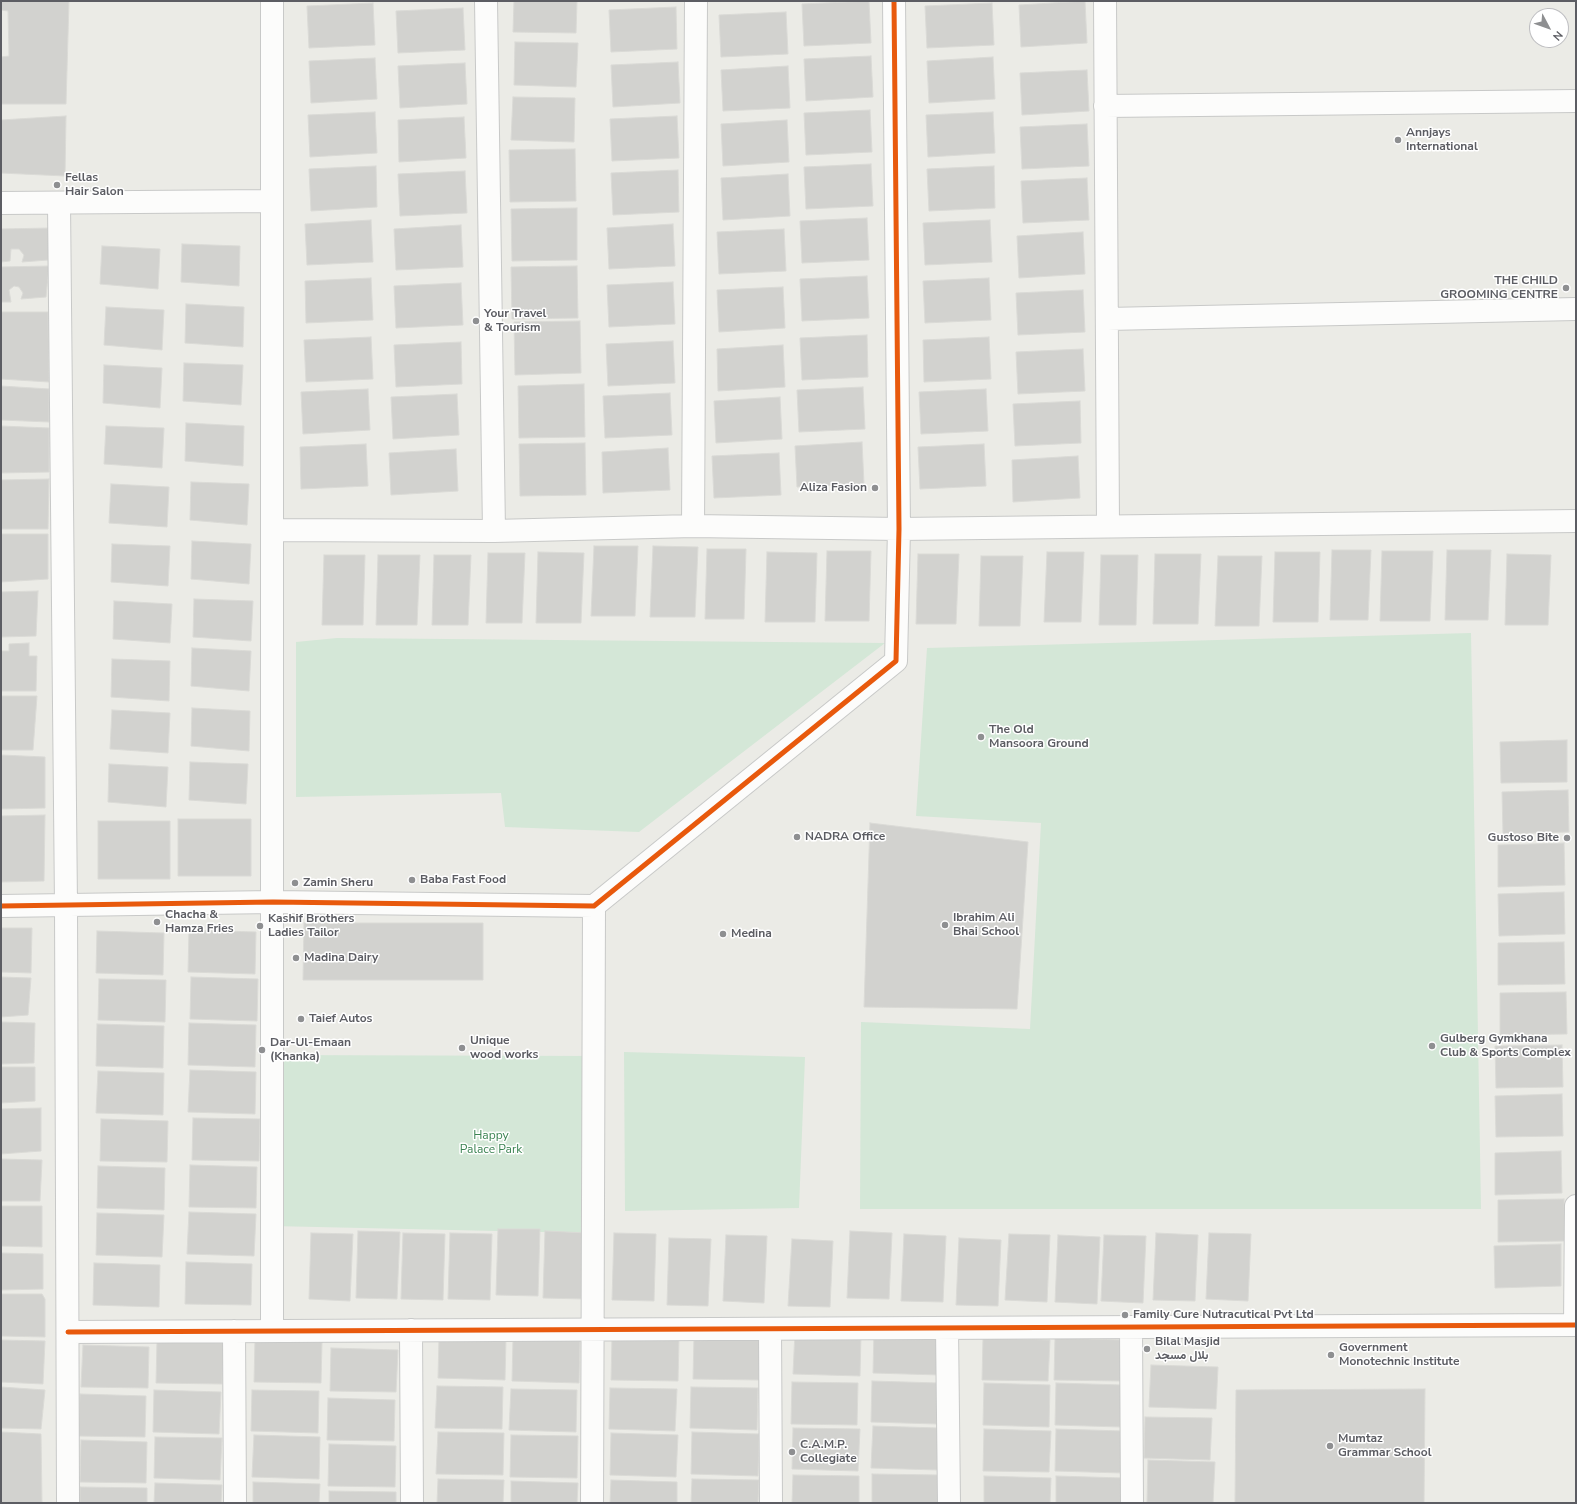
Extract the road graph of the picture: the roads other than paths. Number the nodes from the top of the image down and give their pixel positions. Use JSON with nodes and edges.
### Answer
{"nodes":[{"id":1,"x":272,"y":1,"type":"edge"},
{"id":2,"x":486,"y":1,"type":"edge"},
{"id":3,"x":696,"y":1,"type":"edge"},
{"id":4,"x":894,"y":1,"type":"edge"},
{"id":5,"x":1105,"y":1,"type":"edge"},
{"id":6,"x":1576,"y":101,"type":"edge"},
{"id":7,"x":1106,"y":106,"type":"junction"},
{"id":8,"x":272,"y":201,"type":"junction"},
{"id":9,"x":1,"y":203,"type":"edge"},
{"id":10,"x":59,"y":204,"type":"junction"},
{"id":11,"x":1576,"y":309,"type":"edge"},
{"id":12,"x":1107,"y":319,"type":"junction"},
{"id":13,"x":1576,"y":521,"type":"edge"},
{"id":14,"x":693,"y":526,"type":"junction"},
{"id":15,"x":1108,"y":526,"type":"junction"},
{"id":16,"x":899,"y":529,"type":"junction"},
{"id":17,"x":273,"y":530,"type":"junction"},
{"id":18,"x":494,"y":531,"type":"junction"},
{"id":19,"x":273,"y":902,"type":"junction"},
{"id":20,"x":66,"y":905,"type":"junction"},
{"id":21,"x":1,"y":906,"type":"edge"},
{"id":22,"x":594,"y":906,"type":"junction"},
{"id":23,"x":1576,"y":1206,"type":"edge"},
{"id":24,"x":1576,"y":1325,"type":"edge"},
{"id":25,"x":1131,"y":1327,"type":"junction"},
{"id":26,"x":947,"y":1328,"type":"junction"},
{"id":27,"x":592,"y":1329,"type":"junction"},
{"id":28,"x":770,"y":1329,"type":"junction"},
{"id":29,"x":411,"y":1330,"type":"junction"},
{"id":30,"x":234,"y":1331,"type":"junction"},
{"id":31,"x":272,"y":1331,"type":"junction"},
{"id":32,"x":68,"y":1332,"type":"junction"},
{"id":33,"x":68,"y":1503,"type":"edge"},
{"id":34,"x":234,"y":1503,"type":"edge"},
{"id":35,"x":412,"y":1503,"type":"edge"},
{"id":36,"x":592,"y":1503,"type":"edge"},
{"id":37,"x":771,"y":1503,"type":"edge"},
{"id":38,"x":949,"y":1503,"type":"edge"},
{"id":39,"x":1132,"y":1503,"type":"edge"}],
"edges":[{"from":1,"to":8,"type":"street"},
{"from":2,"to":18,"type":"street"},
{"from":3,"to":14,"type":"street"},
{"from":4,"to":16,"type":"street"},
{"from":5,"to":7,"type":"street"},
{"from":6,"to":7,"type":"street"},
{"from":7,"to":12,"type":"street"},
{"from":8,"to":10,"type":"street"},
{"from":8,"to":17,"type":"street"},
{"from":9,"to":10,"type":"street"},
{"from":10,"to":20,"type":"street"},
{"from":11,"to":12,"type":"street"},
{"from":12,"to":15,"type":"street"},
{"from":13,"to":15,"type":"street"},
{"from":14,"to":16,"type":"street"},
{"from":14,"to":18,"type":"street"},
{"from":15,"to":16,"type":"street"},
{"from":16,"to":22,"type":"street"},
{"from":17,"to":18,"type":"street"},
{"from":17,"to":19,"type":"street"},
{"from":19,"to":20,"type":"street"},
{"from":19,"to":22,"type":"street"},
{"from":19,"to":31,"type":"street"},
{"from":20,"to":21,"type":"street"},
{"from":20,"to":32,"type":"street"},
{"from":22,"to":27,"type":"street"},
{"from":23,"to":24,"type":"street"},
{"from":24,"to":25,"type":"street"},
{"from":25,"to":26,"type":"street"},
{"from":25,"to":39,"type":"street"},
{"from":26,"to":28,"type":"street"},
{"from":26,"to":38,"type":"street"},
{"from":27,"to":28,"type":"street"},
{"from":27,"to":29,"type":"street"},
{"from":27,"to":36,"type":"street"},
{"from":28,"to":37,"type":"street"},
{"from":29,"to":31,"type":"street"},
{"from":29,"to":35,"type":"street"},
{"from":30,"to":31,"type":"street"},
{"from":30,"to":32,"type":"street"},
{"from":30,"to":34,"type":"street"},
{"from":32,"to":33,"type":"street"}]}
